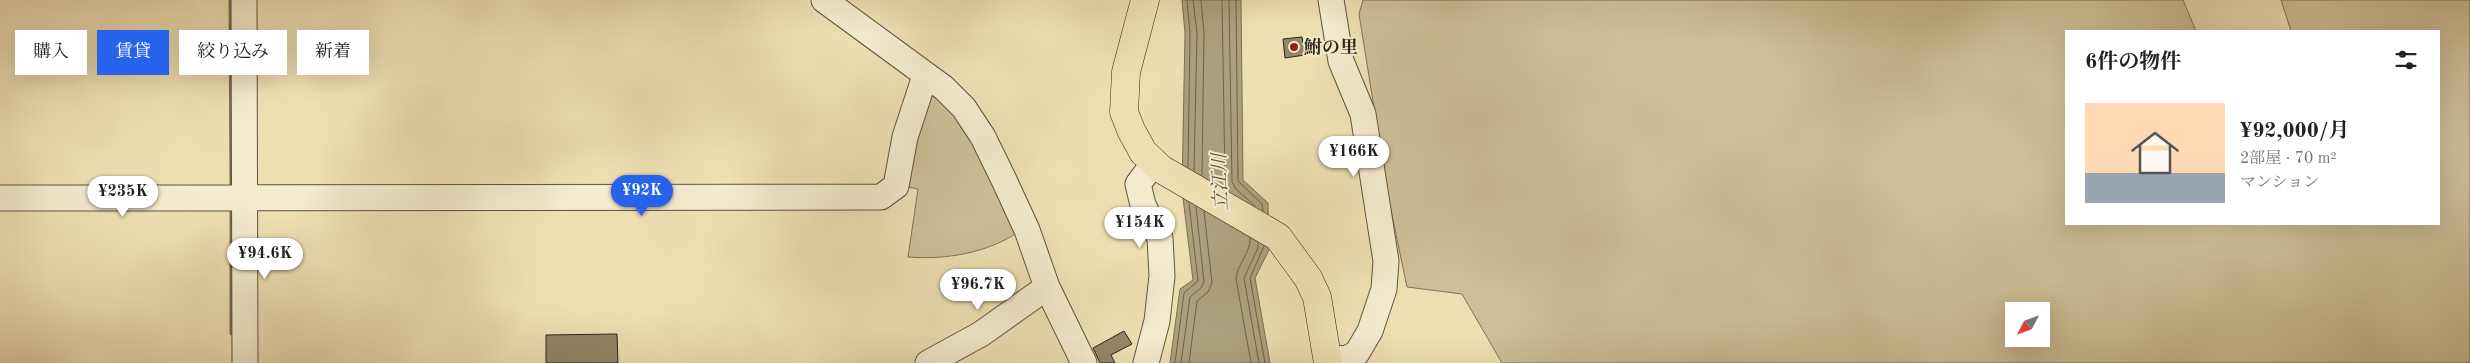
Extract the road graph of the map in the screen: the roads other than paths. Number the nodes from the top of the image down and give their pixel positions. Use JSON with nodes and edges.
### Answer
{"nodes":[{"id":1,"x":244,"y":0,"type":"edge"},
{"id":2,"x":824,"y":0,"type":"edge"},
{"id":3,"x":1145,"y":0,"type":"edge"},
{"id":4,"x":1331,"y":0,"type":"edge"},
{"id":5,"x":926,"y":76,"type":"junction"},
{"id":6,"x":1163,"y":169,"type":"junction"},
{"id":7,"x":245,"y":197,"type":"junction"},
{"id":8,"x":0,"y":198,"type":"edge"},
{"id":9,"x":1047,"y":288,"type":"junction"},
{"id":10,"x":1329,"y":361,"type":"edge"},
{"id":11,"x":245,"y":363,"type":"edge"},
{"id":12,"x":928,"y":363,"type":"edge"},
{"id":13,"x":1084,"y":363,"type":"edge"},
{"id":14,"x":1146,"y":363,"type":"edge"}],
"edges":[{"from":1,"to":7,"type":"street"},
{"from":2,"to":5,"type":"street"},
{"from":3,"to":6,"type":"main road"},
{"from":4,"to":10,"type":"street"},
{"from":5,"to":7,"type":"street"},
{"from":5,"to":9,"type":"street"},
{"from":6,"to":10,"type":"main road"},
{"from":6,"to":14,"type":"street"},
{"from":7,"to":8,"type":"street"},
{"from":7,"to":11,"type":"street"},
{"from":9,"to":12,"type":"street"},
{"from":9,"to":13,"type":"street"}]}
